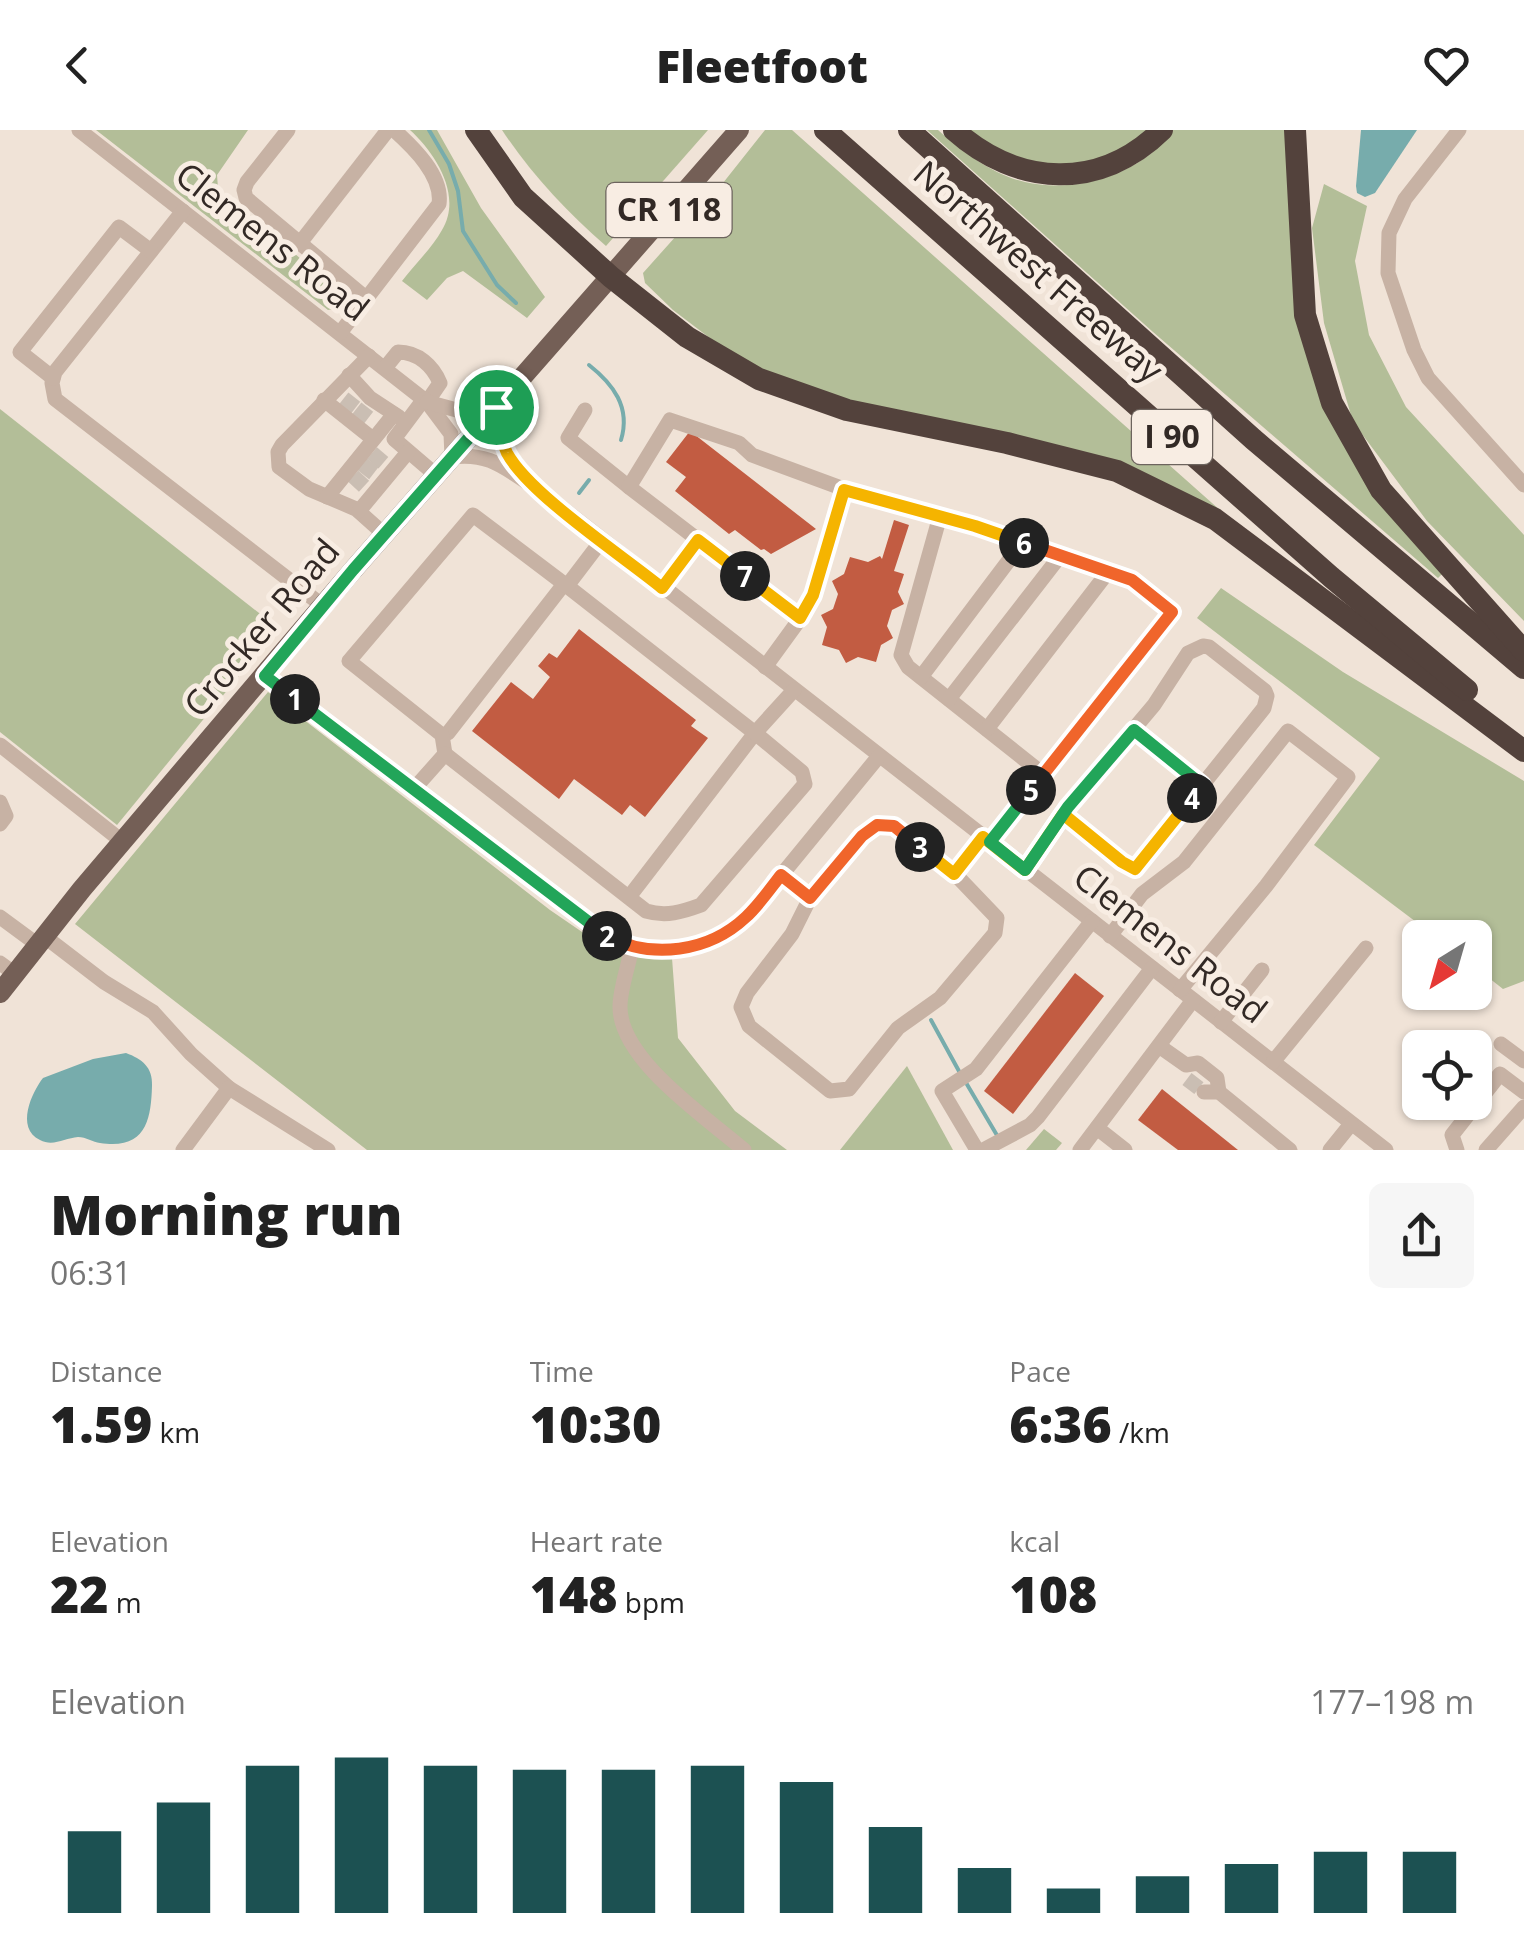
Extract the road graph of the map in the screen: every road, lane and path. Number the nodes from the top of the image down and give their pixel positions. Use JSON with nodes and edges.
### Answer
{"nodes":[{"id":1,"x":80,"y":130,"type":"edge"},
{"id":2,"x":288,"y":130,"type":"edge"},
{"id":3,"x":391,"y":130,"type":"edge"},
{"id":4,"x":476,"y":130,"type":"edge"},
{"id":5,"x":825,"y":130,"type":"edge"},
{"id":6,"x":909,"y":130,"type":"edge"},
{"id":7,"x":954,"y":130,"type":"edge"},
{"id":8,"x":1162,"y":130,"type":"edge"},
{"id":9,"x":1294,"y":130,"type":"edge"},
{"id":10,"x":1458,"y":130,"type":"edge"},
{"id":11,"x":733,"y":137,"type":"edge"},
{"id":12,"x":183,"y":211,"type":"junction"},
{"id":13,"x":300,"y":243,"type":"junction"},
{"id":14,"x":150,"y":251,"type":"junction"},
{"id":15,"x":611,"y":277,"type":"junction"},
{"id":16,"x":367,"y":299,"type":"junction"},
{"id":17,"x":340,"y":333,"type":"junction"},
{"id":18,"x":369,"y":356,"type":"junction"},
{"id":19,"x":384,"y":368,"type":"junction"},
{"id":20,"x":349,"y":375,"type":"junction"},
{"id":21,"x":53,"y":378,"type":"junction"},
{"id":22,"x":324,"y":400,"type":"junction"},
{"id":23,"x":425,"y":400,"type":"junction"},
{"id":24,"x":496,"y":407,"type":"junction"},
{"id":25,"x":585,"y":410,"type":"dead end"},
{"id":26,"x":400,"y":417,"type":"junction"},
{"id":27,"x":408,"y":452,"type":"junction"},
{"id":28,"x":367,"y":453,"type":"junction"},
{"id":29,"x":452,"y":457,"type":"junction"},
{"id":30,"x":436,"y":476,"type":"junction"},
{"id":31,"x":1524,"y":485,"type":"edge"},
{"id":32,"x":628,"y":487,"type":"junction"},
{"id":33,"x":539,"y":490,"type":"junction"},
{"id":34,"x":844,"y":490,"type":"junction"},
{"id":35,"x":327,"y":496,"type":"junction"},
{"id":36,"x":359,"y":511,"type":"junction"},
{"id":37,"x":940,"y":516,"type":"junction"},
{"id":38,"x":384,"y":534,"type":"junction"},
{"id":39,"x":602,"y":540,"type":"junction"},
{"id":40,"x":698,"y":540,"type":"junction"},
{"id":41,"x":1022,"y":542,"type":"junction"},
{"id":42,"x":1060,"y":556,"type":"junction"},
{"id":43,"x":1108,"y":572,"type":"junction"},
{"id":44,"x":565,"y":585,"type":"junction"},
{"id":45,"x":662,"y":588,"type":"junction"},
{"id":46,"x":323,"y":606,"type":"junction"},
{"id":47,"x":800,"y":618,"type":"junction"},
{"id":48,"x":1524,"y":651,"type":"edge"},
{"id":49,"x":764,"y":667,"type":"junction"},
{"id":50,"x":1524,"y":668,"type":"edge"},
{"id":51,"x":265,"y":676,"type":"junction"},
{"id":52,"x":921,"y":677,"type":"junction"},
{"id":53,"x":794,"y":690,"type":"junction"},
{"id":54,"x":949,"y":699,"type":"junction"},
{"id":55,"x":986,"y":729,"type":"junction"},
{"id":56,"x":1134,"y":730,"type":"junction"},
{"id":57,"x":755,"y":732,"type":"junction"},
{"id":58,"x":442,"y":734,"type":"junction"},
{"id":59,"x":1524,"y":738,"type":"edge"},
{"id":60,"x":0,"y":744,"type":"edge"},
{"id":61,"x":1524,"y":751,"type":"edge"},
{"id":62,"x":444,"y":754,"type":"junction"},
{"id":63,"x":880,"y":756,"type":"junction"},
{"id":64,"x":1043,"y":774,"type":"junction"},
{"id":65,"x":1202,"y":785,"type":"junction"},
{"id":66,"x":413,"y":790,"type":"junction"},
{"id":67,"x":0,"y":802,"type":"edge"},
{"id":68,"x":1063,"y":814,"type":"junction"},
{"id":69,"x":0,"y":824,"type":"edge"},
{"id":70,"x":987,"y":840,"type":"junction"},
{"id":71,"x":123,"y":842,"type":"junction"},
{"id":72,"x":1025,"y":870,"type":"junction"},
{"id":73,"x":954,"y":874,"type":"junction"},
{"id":74,"x":781,"y":875,"type":"junction"},
{"id":75,"x":629,"y":898,"type":"junction"},
{"id":76,"x":810,"y":898,"type":"junction"},
{"id":77,"x":0,"y":917,"type":"edge"},
{"id":78,"x":1092,"y":921,"type":"junction"},
{"id":79,"x":1110,"y":936,"type":"junction"},
{"id":80,"x":41,"y":940,"type":"junction"},
{"id":81,"x":632,"y":946,"type":"junction"},
{"id":82,"x":1366,"y":948,"type":"dead end"},
{"id":83,"x":8,"y":968,"type":"edge"},
{"id":84,"x":1152,"y":968,"type":"junction"},
{"id":85,"x":1262,"y":970,"type":"dead end"},
{"id":86,"x":1180,"y":990,"type":"junction"},
{"id":87,"x":0,"y":993,"type":"edge"},
{"id":88,"x":1194,"y":1000,"type":"junction"},
{"id":89,"x":1221,"y":1022,"type":"junction"},
{"id":90,"x":1501,"y":1044,"type":"dead end"},
{"id":91,"x":1159,"y":1046,"type":"junction"},
{"id":92,"x":1524,"y":1060,"type":"edge"},
{"id":93,"x":1273,"y":1062,"type":"junction"},
{"id":94,"x":229,"y":1088,"type":"junction"},
{"id":95,"x":1524,"y":1092,"type":"edge"},
{"id":96,"x":1524,"y":1107,"type":"edge"},
{"id":97,"x":1351,"y":1124,"type":"junction"},
{"id":98,"x":1096,"y":1128,"type":"junction"},
{"id":99,"x":990,"y":1145,"type":"edge"},
{"id":100,"x":183,"y":1150,"type":"edge"},
{"id":101,"x":328,"y":1150,"type":"edge"},
{"id":102,"x":744,"y":1150,"type":"edge"},
{"id":103,"x":1080,"y":1150,"type":"edge"},
{"id":104,"x":1125,"y":1150,"type":"edge"},
{"id":105,"x":1290,"y":1150,"type":"edge"},
{"id":106,"x":1330,"y":1150,"type":"edge"},
{"id":107,"x":1386,"y":1150,"type":"edge"},
{"id":108,"x":1457,"y":1150,"type":"edge"},
{"id":109,"x":1486,"y":1150,"type":"edge"}],
"edges":[{"from":1,"to":12,"type":"street","name":"Clemens Road"},
{"from":2,"to":13,"type":"street"},
{"from":3,"to":13,"type":"street"},
{"from":3,"to":16,"type":"street"},
{"from":4,"to":15,"type":"highway"},
{"from":5,"to":59,"type":"highway","name":"Northwest Freeway","number":"I 90"},
{"from":6,"to":50,"type":"highway","name":"Northwest Freeway","number":"I 90"},
{"from":7,"to":8,"type":"highway"},
{"from":9,"to":48,"type":"highway"},
{"from":10,"to":31,"type":"street"},
{"from":11,"to":15,"type":"main road","name":"Crocker Road","number":"CR 118"},
{"from":12,"to":14,"type":"street"},
{"from":12,"to":17,"type":"street","name":"Clemens Road"},
{"from":13,"to":16,"type":"street"},
{"from":14,"to":21,"type":"street"},
{"from":14,"to":21,"type":"street"},
{"from":15,"to":24,"type":"main road","name":"Crocker Road","number":"CR 118"},
{"from":15,"to":61,"type":"highway"},
{"from":16,"to":17,"type":"street"},
{"from":17,"to":18,"type":"street","name":"Clemens Road"},
{"from":18,"to":19,"type":"street","name":"Clemens Road"},
{"from":18,"to":20,"type":"street"},
{"from":19,"to":23,"type":"street","name":"Clemens Road"},
{"from":19,"to":23,"type":"street"},
{"from":20,"to":22,"type":"street"},
{"from":20,"to":26,"type":"street"},
{"from":21,"to":46,"type":"street"},
{"from":22,"to":28,"type":"street"},
{"from":22,"to":35,"type":"street"},
{"from":23,"to":24,"type":"street","name":"Clemens Road"},
{"from":23,"to":26,"type":"street"},
{"from":23,"to":29,"type":"street","name":"Clemens Road"},
{"from":24,"to":29,"type":"main road","name":"Crocker Road","number":"CR 118"},
{"from":24,"to":33,"type":"street","name":"Clemens Road"},
{"from":25,"to":32,"type":"street"},
{"from":26,"to":28,"type":"street"},
{"from":27,"to":28,"type":"street"},
{"from":27,"to":30,"type":"street"},
{"from":27,"to":36,"type":"street"},
{"from":28,"to":35,"type":"street"},
{"from":29,"to":30,"type":"main road","name":"Crocker Road","number":"CR 118"},
{"from":29,"to":33,"type":"street","name":"Clemens Road"},
{"from":30,"to":38,"type":"main road","name":"Crocker Road","number":"CR 118"},
{"from":32,"to":34,"type":"street"},
{"from":32,"to":40,"type":"street"},
{"from":33,"to":39,"type":"street","name":"Clemens Road"},
{"from":34,"to":37,"type":"street"},
{"from":34,"to":47,"type":"street"},
{"from":35,"to":36,"type":"street"},
{"from":36,"to":38,"type":"street"},
{"from":37,"to":41,"type":"street"},
{"from":37,"to":52,"type":"street"},
{"from":38,"to":46,"type":"main road","name":"Crocker Road","number":"CR 118"},
{"from":39,"to":44,"type":"street"},
{"from":39,"to":45,"type":"street","name":"Clemens Road"},
{"from":40,"to":45,"type":"street"},
{"from":40,"to":47,"type":"street"},
{"from":41,"to":42,"type":"street"},
{"from":41,"to":52,"type":"street"},
{"from":42,"to":43,"type":"street"},
{"from":42,"to":54,"type":"street"},
{"from":43,"to":55,"type":"street"},
{"from":43,"to":64,"type":"street"},
{"from":44,"to":57,"type":"street"},
{"from":44,"to":58,"type":"street"},
{"from":44,"to":58,"type":"street"},
{"from":45,"to":49,"type":"street","name":"Clemens Road"},
{"from":46,"to":51,"type":"main road","name":"Crocker Road","number":"CR 118"},
{"from":47,"to":49,"type":"street"},
{"from":49,"to":53,"type":"street","name":"Clemens Road"},
{"from":51,"to":66,"type":"street"},
{"from":51,"to":71,"type":"main road","name":"Crocker Road","number":"CR 118"},
{"from":52,"to":54,"type":"street"},
{"from":53,"to":57,"type":"street"},
{"from":53,"to":63,"type":"street","name":"Clemens Road"},
{"from":54,"to":55,"type":"street"},
{"from":55,"to":64,"type":"street"},
{"from":56,"to":65,"type":"street"},
{"from":56,"to":65,"type":"street"},
{"from":56,"to":68,"type":"street"},
{"from":57,"to":75,"type":"street"},
{"from":57,"to":75,"type":"street"},
{"from":58,"to":62,"type":"street"},
{"from":60,"to":71,"type":"street"},
{"from":62,"to":66,"type":"street"},
{"from":62,"to":75,"type":"street"},
{"from":63,"to":70,"type":"street","name":"Clemens Road"},
{"from":63,"to":74,"type":"street"},
{"from":64,"to":70,"type":"street"},
{"from":65,"to":68,"type":"street"},
{"from":66,"to":81,"type":"street"},
{"from":67,"to":69,"type":"street"},
{"from":68,"to":72,"type":"street"},
{"from":70,"to":72,"type":"street","name":"Clemens Road"},
{"from":70,"to":73,"type":"street"},
{"from":71,"to":80,"type":"main road","name":"Crocker Road","number":"CR 118"},
{"from":72,"to":78,"type":"street","name":"Clemens Road"},
{"from":73,"to":76,"type":"street"},
{"from":73,"to":76,"type":"street"},
{"from":74,"to":76,"type":"street"},
{"from":74,"to":81,"type":"street"},
{"from":77,"to":80,"type":"street"},
{"from":78,"to":79,"type":"street","name":"Clemens Road"},
{"from":78,"to":99,"type":"street"},
{"from":79,"to":84,"type":"street","name":"Clemens Road"},
{"from":79,"to":86,"type":"street"},
{"from":80,"to":83,"type":"main road","name":"Crocker Road","number":"CR 118"},
{"from":80,"to":94,"type":"street"},
{"from":81,"to":102,"type":"street"},
{"from":82,"to":93,"type":"street"},
{"from":83,"to":87,"type":"main road","name":"Crocker Road","number":"CR 118"},
{"from":84,"to":86,"type":"street","name":"Clemens Road"},
{"from":84,"to":99,"type":"street"},
{"from":85,"to":89,"type":"street"},
{"from":86,"to":88,"type":"street","name":"Clemens Road"},
{"from":88,"to":89,"type":"street","name":"Clemens Road"},
{"from":88,"to":91,"type":"street"},
{"from":89,"to":93,"type":"street","name":"Clemens Road"},
{"from":90,"to":92,"type":"street"},
{"from":91,"to":98,"type":"street"},
{"from":91,"to":105,"type":"street"},
{"from":93,"to":97,"type":"street","name":"Clemens Road"},
{"from":94,"to":100,"type":"street"},
{"from":94,"to":101,"type":"street"},
{"from":95,"to":108,"type":"street"},
{"from":96,"to":109,"type":"street"},
{"from":97,"to":106,"type":"street"},
{"from":97,"to":107,"type":"street","name":"Clemens Road"},
{"from":98,"to":103,"type":"street"},
{"from":98,"to":104,"type":"street"}]}
